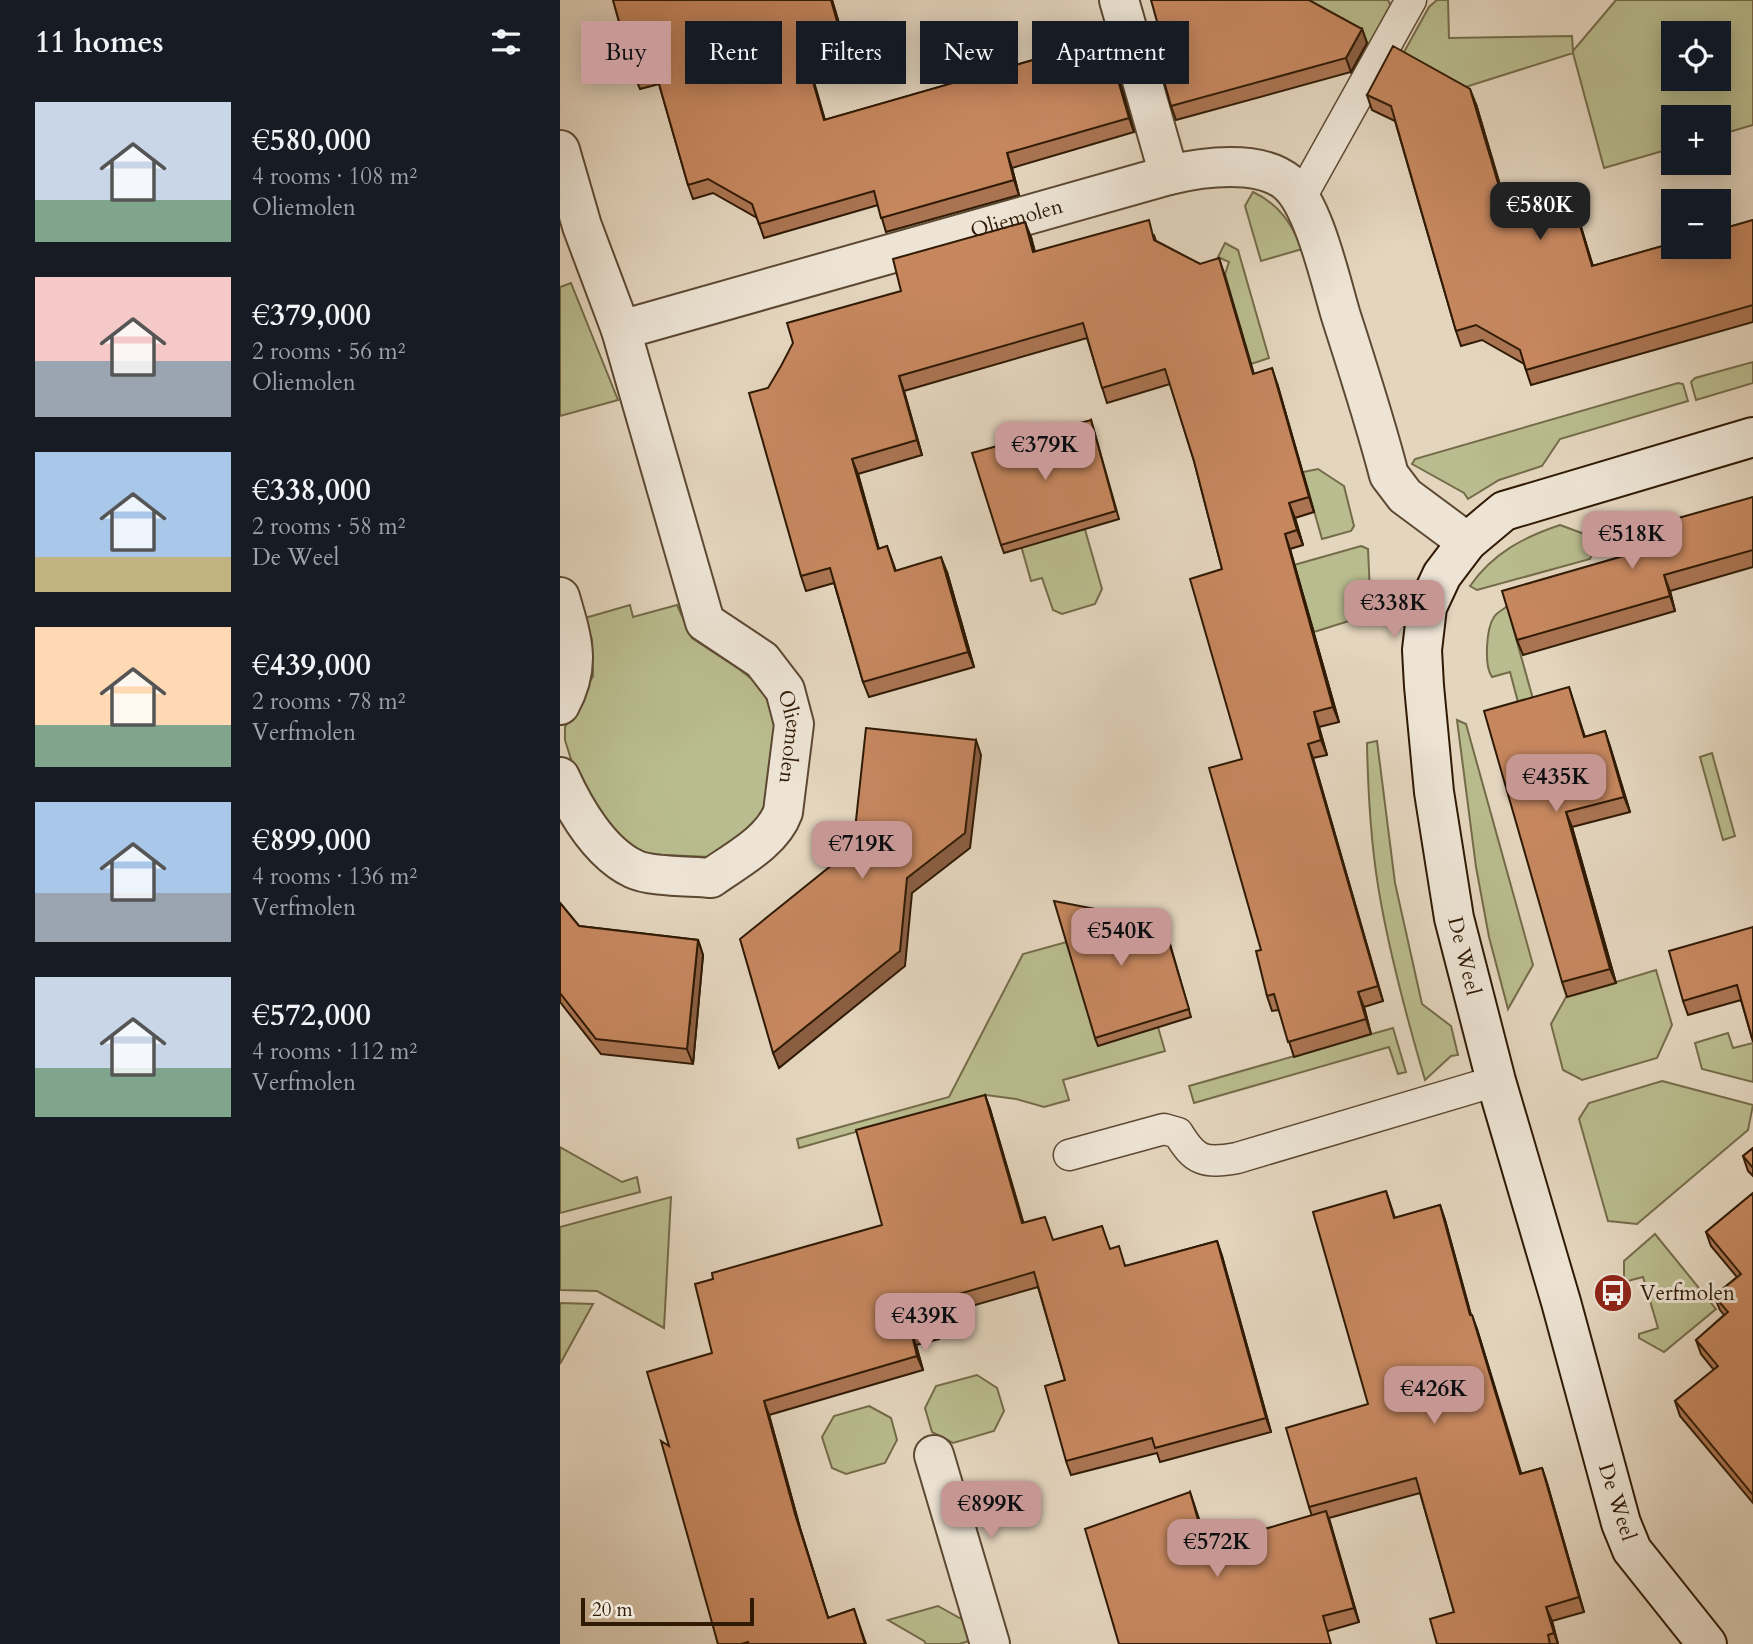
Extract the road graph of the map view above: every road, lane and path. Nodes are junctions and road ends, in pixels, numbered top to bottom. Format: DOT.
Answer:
graph roads {
  1 [pos="1119,0"];
  2 [pos="1412,0"];
  3 [pos="560,150"];
  4 [pos="1169,175"];
  5 [pos="1300,199"];
  6 [pos="621,330"];
  7 [pos="1753,438"];
  8 [pos="1468,542"];
  9 [pos="560,597"];
  10 [pos="560,705"];
  11 [pos="560,777"];
  12 [pos="1496,1081"];
  13 [pos="1069,1156"];
  14 [pos="934,1455"];
  15 [pos="990,1644"];
  16 [pos="1707,1644"];
  1 -- 4 [label="street"];
  2 -- 5 [label="lane"];
  3 -- 6 [label="street, Oliemolen"];
  4 -- 5 [label="street, Oliemolen"];
  4 -- 6 [label="street, Oliemolen"];
  5 -- 8 [label="street, Oliemolen"];
  6 -- 11 [label="street, Oliemolen"];
  7 -- 8 [label="street, De Weel"];
  8 -- 12 [label="street, De Weel"];
  9 -- 10 [label="street"];
  12 -- 13 [label="lane"];
  12 -- 16 [label="street, De Weel"];
  14 -- 15 [label="street"];
}
